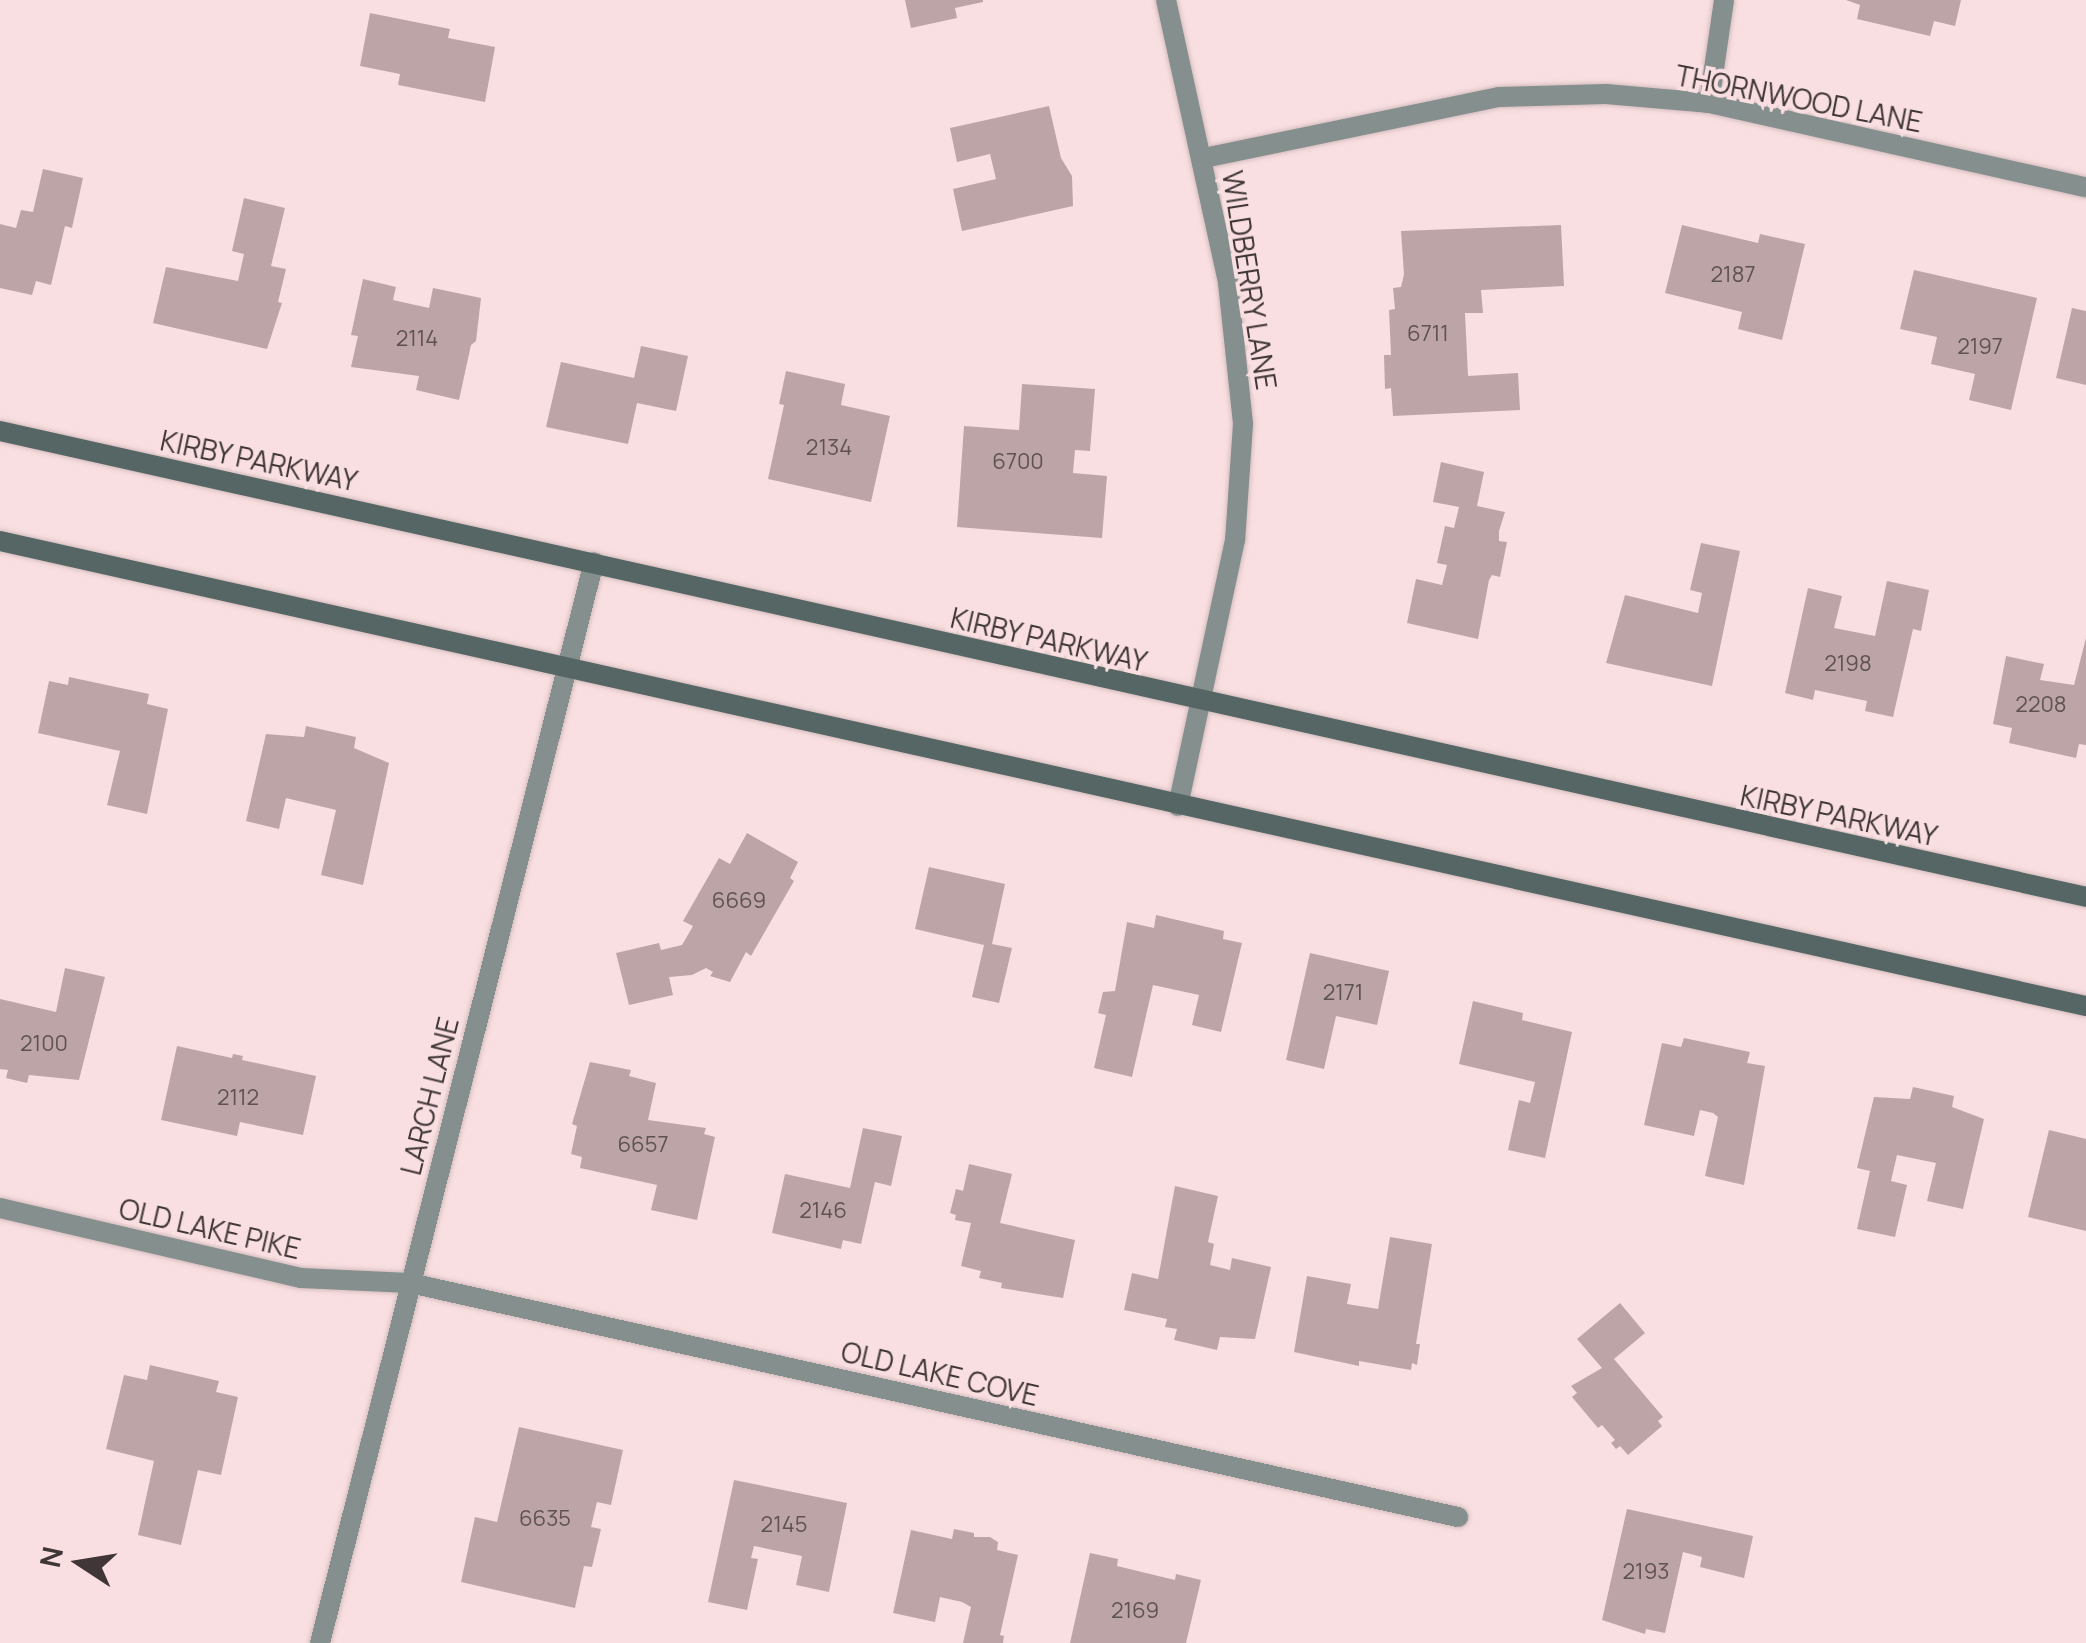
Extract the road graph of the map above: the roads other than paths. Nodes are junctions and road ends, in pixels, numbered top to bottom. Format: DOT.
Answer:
graph roads {
  1 [pos="1166,0"];
  2 [pos="1724,0"];
  3 [pos="1709,102"];
  4 [pos="1204,158"];
  5 [pos="2086,187"];
  6 [pos="0,431"];
  7 [pos="0,541"];
  8 [pos="594,562"];
  9 [pos="568,670"];
  10 [pos="1202,702"];
  11 [pos="1178,806"];
  12 [pos="2086,897"];
  13 [pos="2086,1006"];
  14 [pos="0,1208"];
  15 [pos="410,1282"];
  16 [pos="1458,1516"];
  17 [pos="320,1643"];
  1 -- 4 [label="street, WILDBERRY LANE"];
  2 -- 3 [label="street"];
  3 -- 4 [label="street, THORNWOOD LANE"];
  3 -- 5 [label="street, THORNWOOD LANE"];
  4 -- 10 [label="street, WILDBERRY LANE"];
  6 -- 8 [label="main road, KIRBY PARKWAY"];
  7 -- 9 [label="main road"];
  8 -- 9 [label="street, LARCH LANE"];
  8 -- 10 [label="main road, KIRBY PARKWAY"];
  9 -- 11 [label="main road"];
  9 -- 15 [label="street, LARCH LANE"];
  10 -- 11 [label="street, WILDBERRY LANE"];
  10 -- 12 [label="main road, KIRBY PARKWAY"];
  11 -- 13 [label="main road"];
  14 -- 15 [label="street, OLD LAKE PIKE"];
  15 -- 16 [label="street, OLD LAKE COVE"];
  15 -- 17 [label="street, LARCH LANE"];
}
